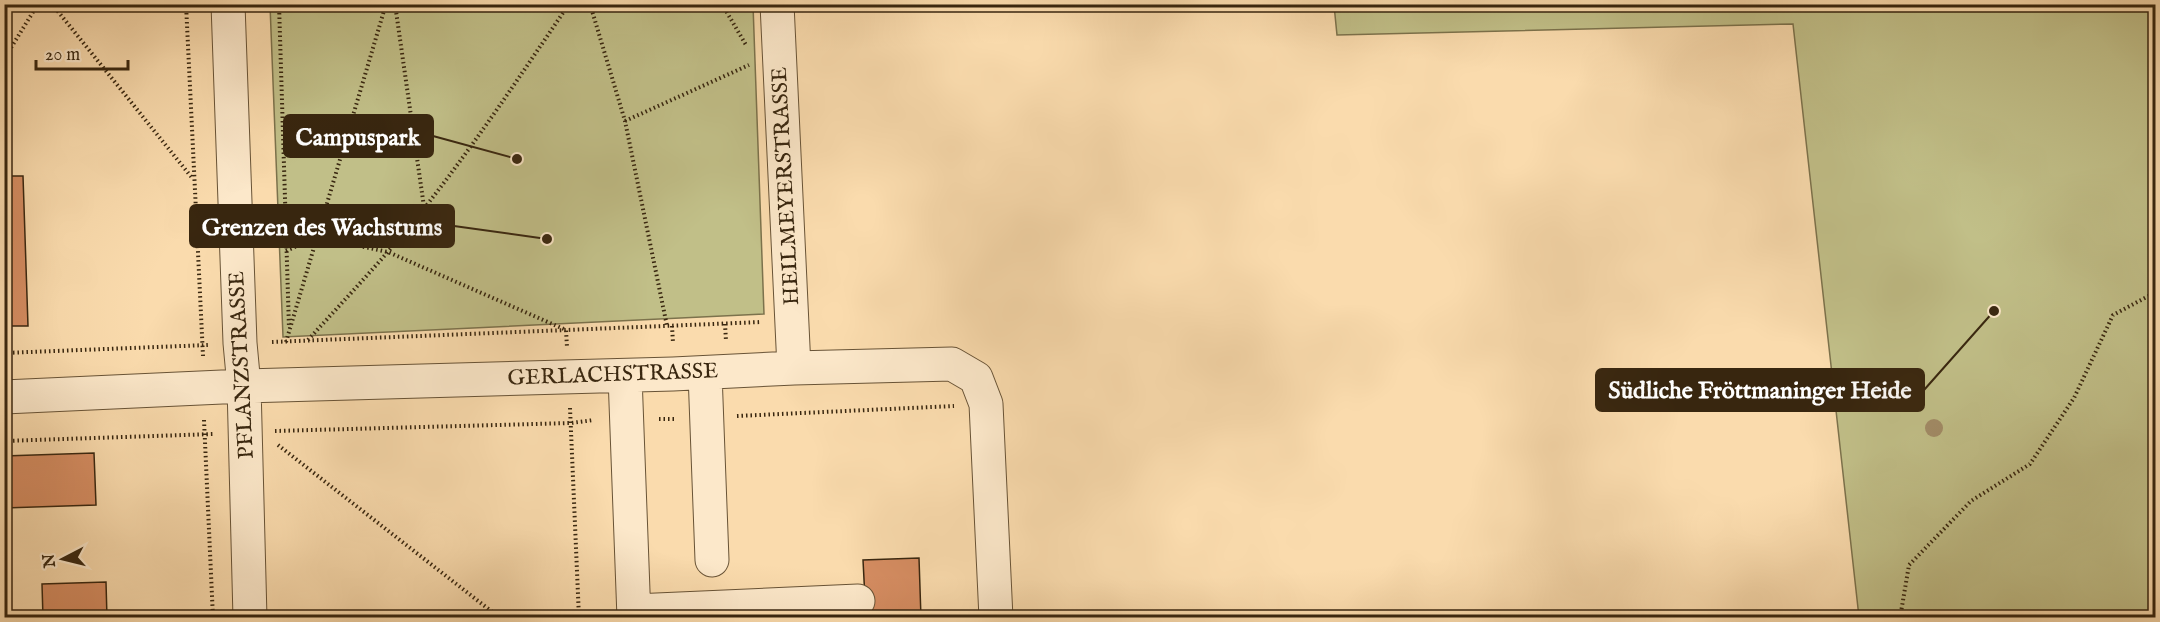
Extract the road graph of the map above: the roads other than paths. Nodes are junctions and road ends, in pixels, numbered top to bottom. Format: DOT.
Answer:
graph roads {
  1 [pos="228,4"];
  2 [pos="777,4"];
  3 [pos="794,368"];
  4 [pos="705,373"];
  5 [pos="626,376"];
  6 [pos="244,386"];
  7 [pos="4,397"];
  8 [pos="712,560"];
  9 [pos="858,601"];
  10 [pos="634,614"];
  11 [pos="250,618"];
  12 [pos="996,618"];
  1 -- 6 [label="street, PFLANZSTRASSE"];
  2 -- 3 [label="street, HEILMEYERSTRASSE"];
  3 -- 4 [label="street, GERLACHSTRASSE"];
  3 -- 12 [label="street, GERLACHSTRASSE"];
  4 -- 5 [label="street, GERLACHSTRASSE"];
  4 -- 8 [label="street"];
  5 -- 6 [label="street, GERLACHSTRASSE"];
  5 -- 10 [label="street"];
  6 -- 7 [label="street, GERLACHSTRASSE"];
  6 -- 11 [label="street, PFLANZSTRASSE"];
  9 -- 10 [label="street"];
}
